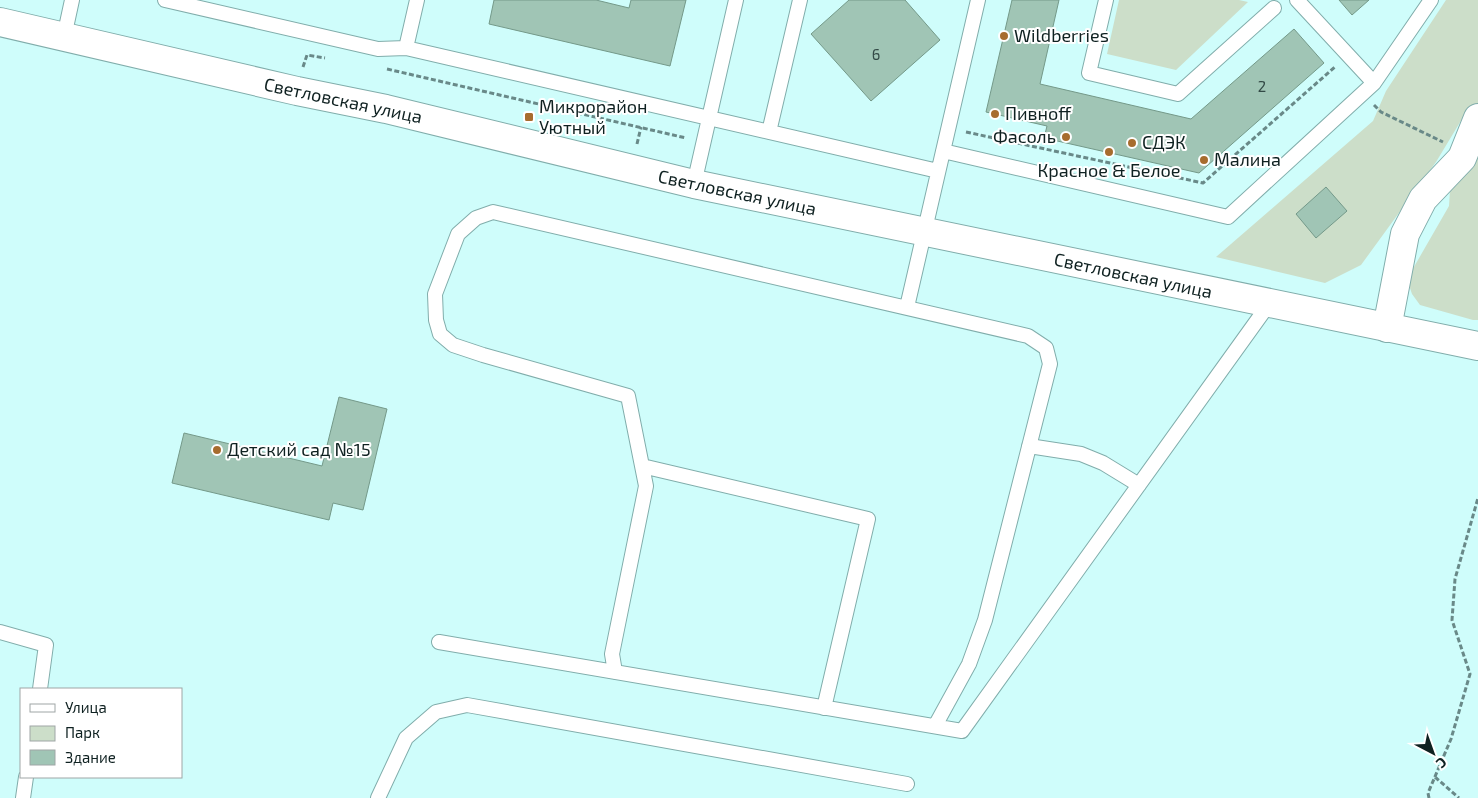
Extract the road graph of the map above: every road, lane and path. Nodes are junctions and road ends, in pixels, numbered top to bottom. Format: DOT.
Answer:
graph roads {
  1 [pos="72,0"];
  2 [pos="165,0"];
  3 [pos="417,0"];
  4 [pos="736,0"];
  5 [pos="800,0"];
  6 [pos="978,0"];
  7 [pos="1106,0"];
  8 [pos="1297,0"];
  9 [pos="1431,0"];
  10 [pos="1274,8"];
  11 [pos="0,22"];
  12 [pos="64,37"];
  13 [pos="406,48"];
  14 [pos="334,59"];
  15 [pos="1336,66"];
  16 [pos="380,67"];
  17 [pos="1374,83"];
  18 [pos="297,91"];
  19 [pos="709,118"];
  20 [pos="1478,118"];
  21 [pos="769,132"];
  22 [pos="965,132"];
  23 [pos="703,142"];
  24 [pos="942,151"];
  25 [pos="938,171"];
  26 [pos="694,184"];
  27 [pos="924,232"];
  28 [pos="1269,304"];
  29 [pos="907,308"];
  30 [pos="1387,328"];
  31 [pos="1478,346"];
  32 [pos="1029,446"];
  33 [pos="642,466"];
  34 [pos="1139,485"];
  35 [pos="1478,498"];
  36 [pos="0,632"];
  37 [pos="439,642"];
  38 [pos="615,672"];
  39 [pos="40,688"];
  40 [pos="824,708"];
  41 [pos="935,726"];
  42 [pos="1435,776"];
  43 [pos="26,778"];
  44 [pos="907,784"];
  45 [pos="23,798"];
  46 [pos="378,798"];
  47 [pos="1429,798"];
  48 [pos="1459,798"];
  1 -- 12 [label="lane"];
  2 -- 13 [label="lane"];
  3 -- 13 [label="lane"];
  4 -- 19 [label="lane"];
  5 -- 21 [label="lane"];
  6 -- 24 [label="lane"];
  7 -- 10 [label="lane"];
  8 -- 17 [label="lane"];
  9 -- 17 [label="lane"];
  11 -- 12 [label="street, Светловская улица"];
  12 -- 18 [label="street, Светловская улица"];
  13 -- 19 [label="lane"];
  14 -- 18 [label="path"];
  15 -- 22 [label="path"];
  16 -- 23 [label="path"];
  17 -- 24 [label="lane"];
  18 -- 26 [label="street, Светловская улица"];
  19 -- 21 [label="lane"];
  19 -- 23 [label="lane"];
  20 -- 30 [label="street"];
  21 -- 25 [label="lane"];
  23 -- 26 [label="lane"];
  24 -- 25 [label="lane"];
  25 -- 27 [label="lane"];
  26 -- 27 [label="street, Светловская улица"];
  27 -- 28 [label="street, Светловская улица"];
  27 -- 29 [label="lane"];
  28 -- 30 [label="street, Светловская улица"];
  28 -- 34 [label="lane"];
  29 -- 32 [label="lane"];
  29 -- 33 [label="lane"];
  30 -- 31 [label="street, Светловская улица"];
  32 -- 34 [label="lane"];
  32 -- 41 [label="lane"];
  33 -- 38 [label="lane"];
  33 -- 40 [label="lane"];
  34 -- 41 [label="lane"];
  35 -- 42 [label="path"];
  36 -- 39 [label="lane"];
  37 -- 38 [label="lane"];
  38 -- 40 [label="lane"];
  40 -- 41 [label="lane"];
  42 -- 47 [label="path"];
  42 -- 48 [label="path"];
  43 -- 45 [label="lane"];
  44 -- 46 [label="lane"];
}
